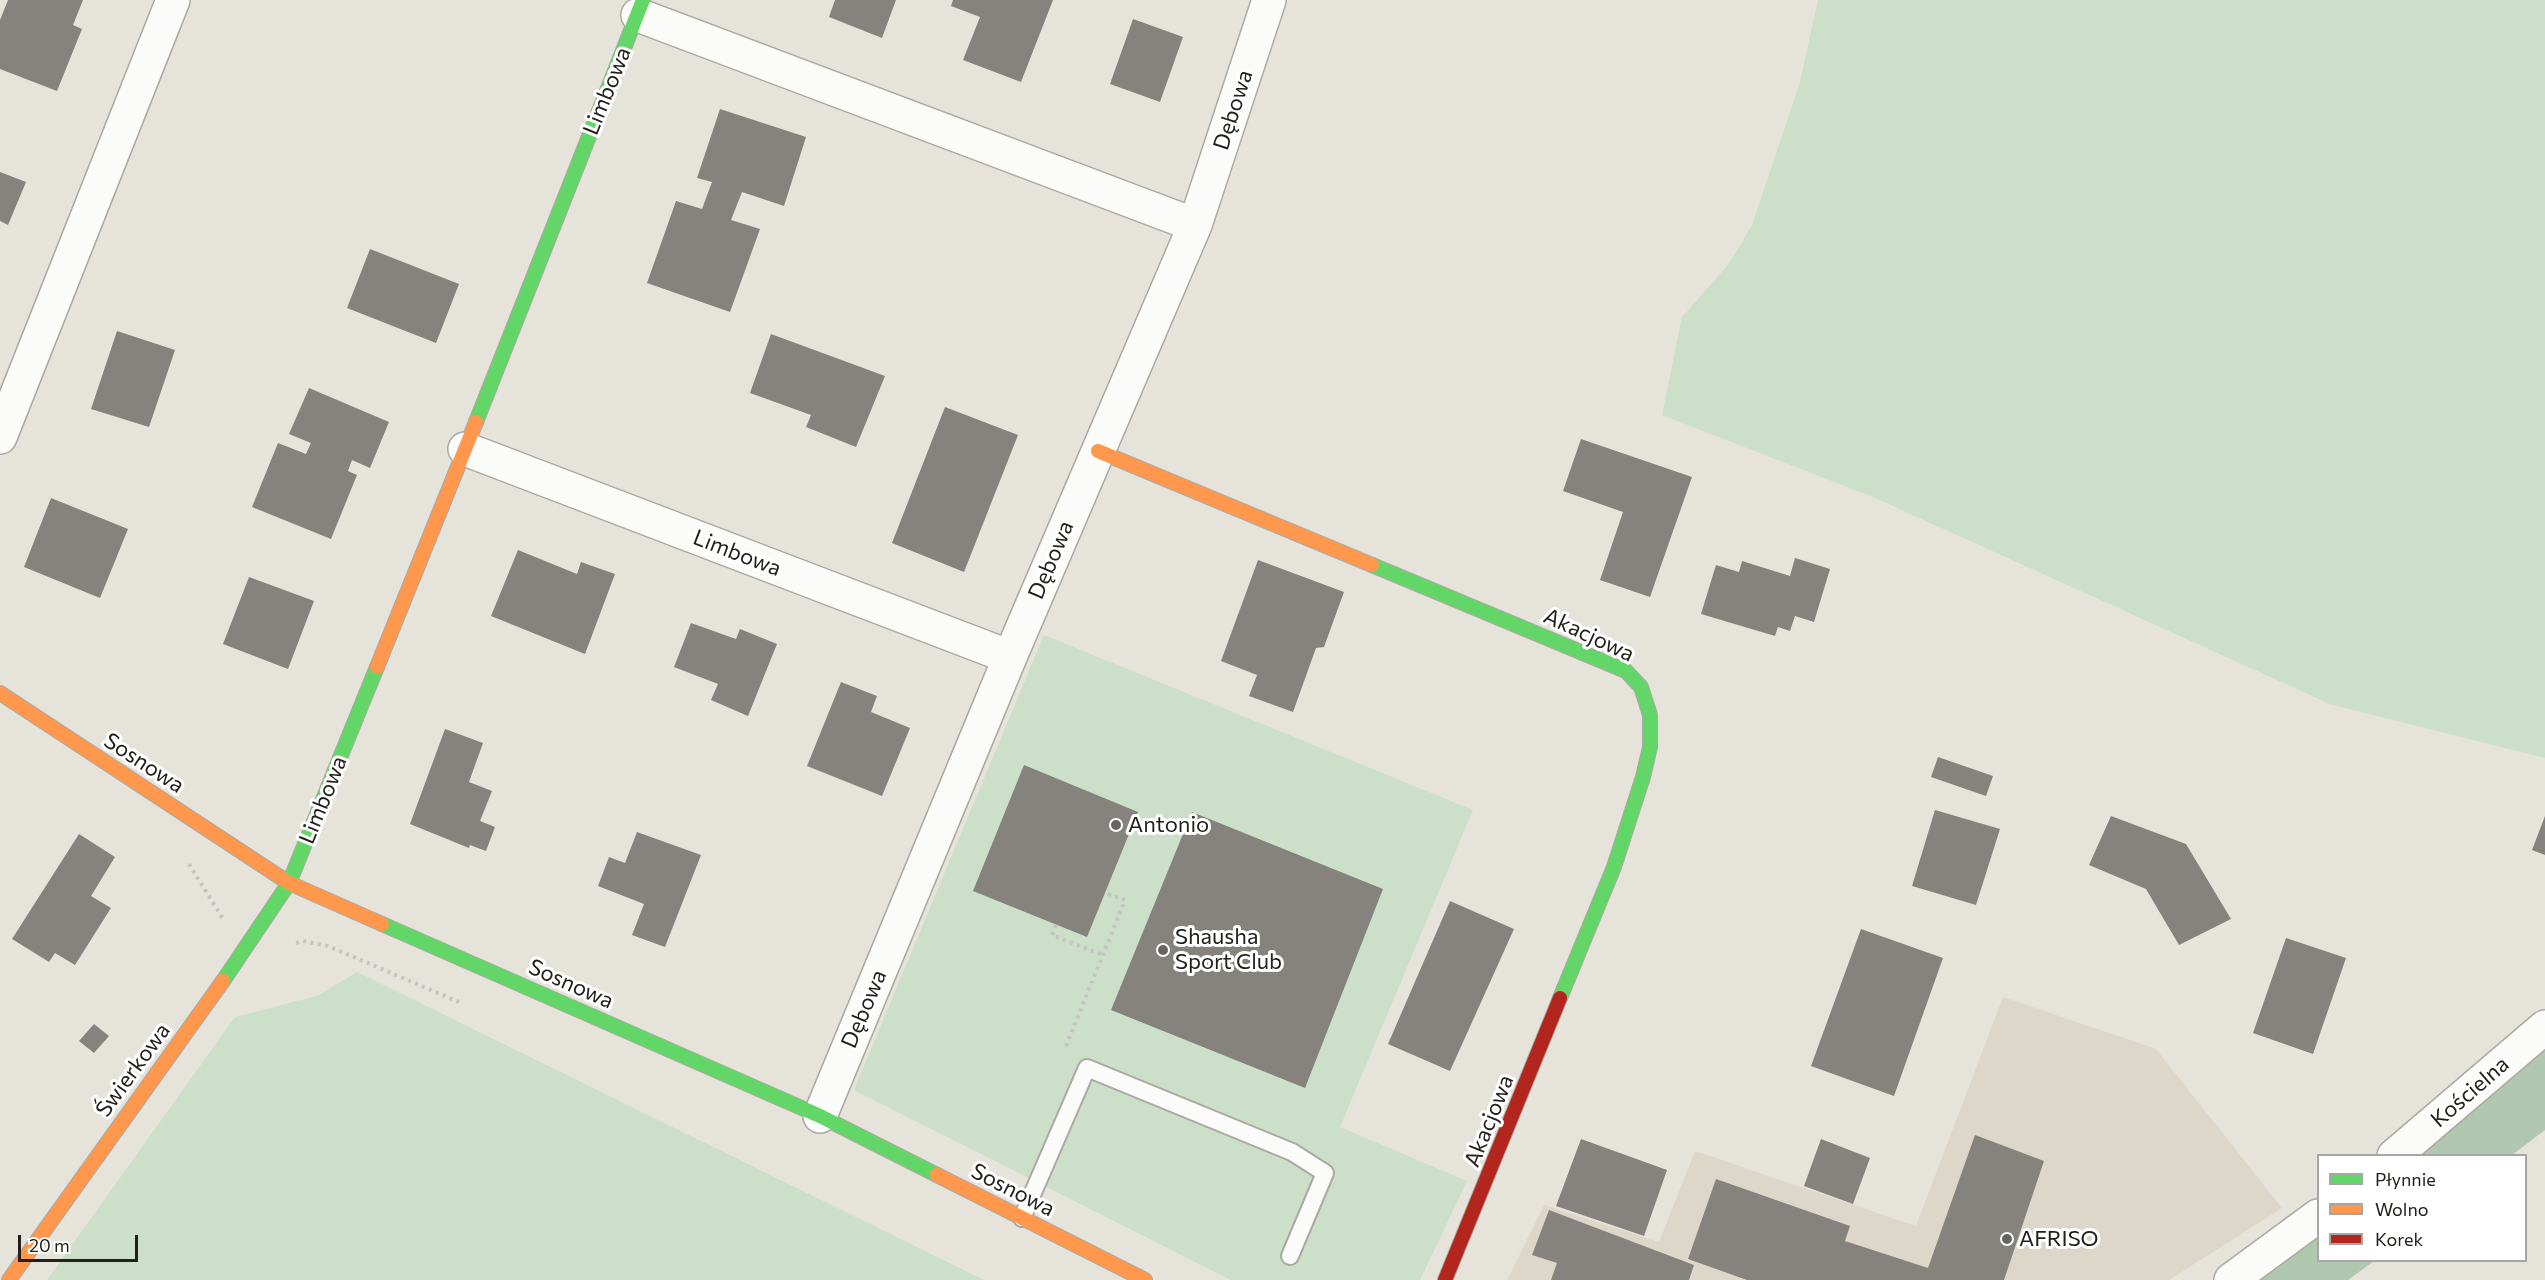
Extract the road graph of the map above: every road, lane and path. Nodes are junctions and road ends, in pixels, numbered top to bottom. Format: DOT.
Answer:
graph roads {
  1 [pos="173,0"];
  2 [pos="1269,0"];
  3 [pos="640,7"];
  4 [pos="1195,225"];
  5 [pos="0,437"];
  6 [pos="465,449"];
  7 [pos="1098,452"];
  8 [pos="1010,657"];
  9 [pos="0,693"];
  10 [pos="188,863"];
  11 [pos="289,883"];
  12 [pos="1105,893"];
  13 [pos="1056,924"];
  14 [pos="249,945"];
  15 [pos="1103,955"];
  16 [pos="459,1002"];
  17 [pos="2545,1027"];
  18 [pos="1087,1068"];
  19 [pos="820,1116"];
  20 [pos="2395,1154"];
  21 [pos="2317,1217"];
  22 [pos="1022,1218"];
  23 [pos="1290,1256"];
  24 [pos="9,1280"];
  25 [pos="1146,1280"];
  26 [pos="1445,1280"];
  27 [pos="2231,1280"];
  1 -- 5 [label="street"];
  2 -- 4 [label="street, Dębowa"];
  3 -- 4 [label="street"];
  3 -- 6 [label="street, Limbowa"];
  4 -- 7 [label="street, Dębowa"];
  6 -- 8 [label="street, Limbowa"];
  6 -- 11 [label="street, Limbowa"];
  7 -- 8 [label="street, Dębowa"];
  7 -- 26 [label="street, Akacjowa"];
  8 -- 19 [label="street, Dębowa"];
  9 -- 11 [label="street, Sosnowa"];
  10 -- 14 [label="path"];
  11 -- 14 [label="street, Świerkowa"];
  11 -- 19 [label="street, Sosnowa"];
  12 -- 15 [label="path"];
  13 -- 15 [label="path"];
  14 -- 16 [label="path"];
  14 -- 24 [label="street, Świerkowa"];
  15 -- 18 [label="path"];
  17 -- 20 [label="street, Kościelna"];
  18 -- 22 [label="lane"];
  18 -- 23 [label="lane"];
  19 -- 22 [label="street, Sosnowa"];
  21 -- 27 [label="street"];
  22 -- 25 [label="street, Sosnowa"];
}
